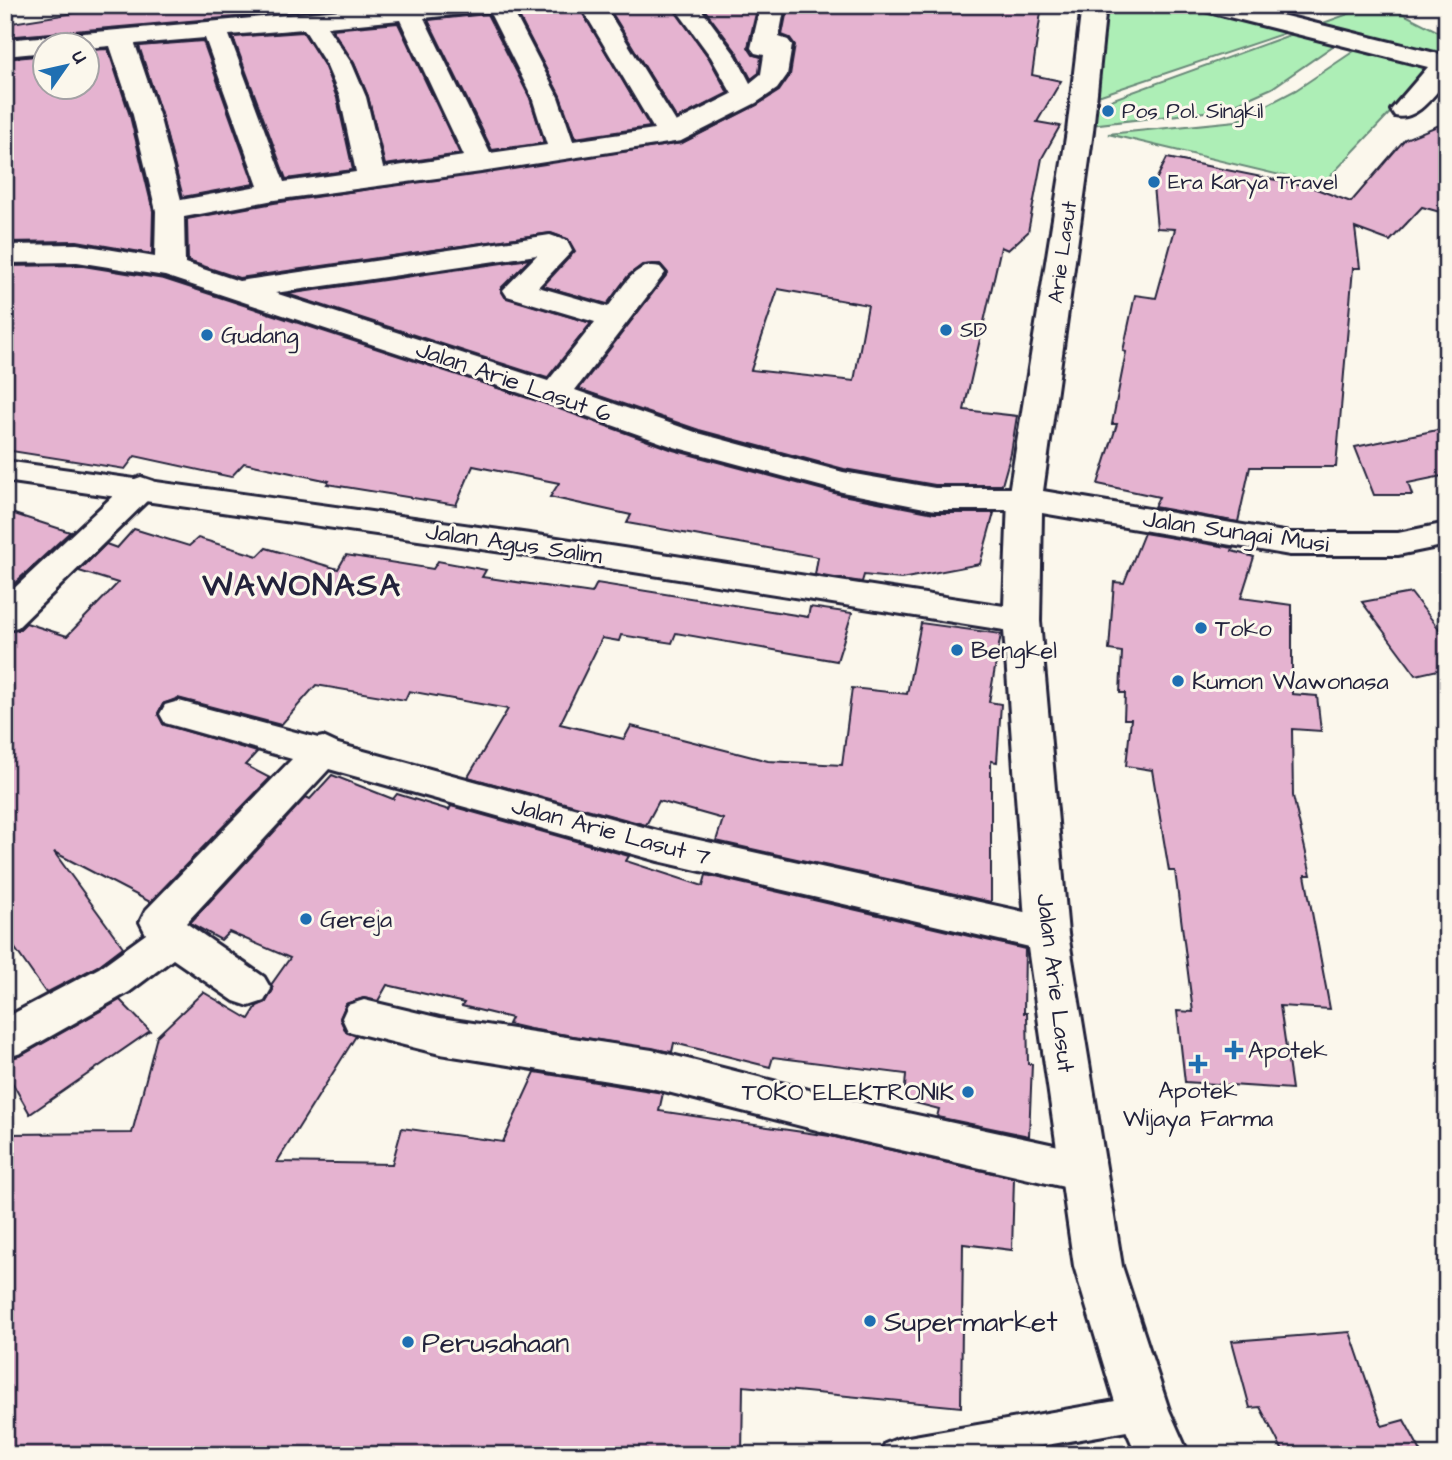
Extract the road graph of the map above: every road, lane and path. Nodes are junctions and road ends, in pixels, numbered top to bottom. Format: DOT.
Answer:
graph roads {
  1 [pos="484,5"];
  2 [pos="498,5"];
  3 [pos="592,5"];
  4 [pos="685,5"];
  5 [pos="773,5"];
  6 [pos="1094,5"];
  7 [pos="1210,5"];
  8 [pos="409,13"];
  9 [pos="312,22"];
  10 [pos="215,31"];
  11 [pos="121,40"];
  12 [pos="5,48"];
  13 [pos="1445,63"];
  14 [pos="747,97"];
  15 [pos="1404,110"];
  16 [pos="671,135"];
  17 [pos="562,152"];
  18 [pos="481,164"];
  19 [pos="372,179"];
  20 [pos="274,192"];
  21 [pos="170,211"];
  22 [pos="5,254"];
  23 [pos="170,268"];
  24 [pos="650,273"];
  25 [pos="232,290"];
  26 [pos="616,319"];
  27 [pos="555,394"];
  28 [pos="5,471"];
  29 [pos="141,488"];
  30 [pos="1025,499"];
  31 [pos="1447,534"];
  32 [pos="5,618"];
  33 [pos="1022,621"];
  34 [pos="178,713"];
  35 [pos="323,751"];
  36 [pos="1047,934"];
  37 [pos="173,937"];
  38 [pos="249,989"];
  39 [pos="364,1018"];
  40 [pos="5,1040"];
  41 [pos="1082,1171"];
  42 [pos="1143,1412"];
  43 [pos="897,1455"];
  44 [pos="1163,1455"];
  1 -- 8 [label="street"];
  2 -- 17 [label="street"];
  3 -- 16 [label="street"];
  4 -- 14 [label="street"];
  5 -- 14 [label="street"];
  6 -- 30 [label="street, Arie Lasut"];
  7 -- 13 [label="street"];
  8 -- 9 [label="street"];
  8 -- 18 [label="street"];
  9 -- 10 [label="street"];
  9 -- 19 [label="street"];
  10 -- 11 [label="street"];
  10 -- 20 [label="street"];
  11 -- 12 [label="street"];
  11 -- 21 [label="street"];
  13 -- 15 [label="street"];
  14 -- 16 [label="street"];
  16 -- 17 [label="street"];
  17 -- 18 [label="street"];
  18 -- 19 [label="street"];
  19 -- 20 [label="street"];
  20 -- 21 [label="street"];
  21 -- 23 [label="street"];
  22 -- 23 [label="street, Jalan Arie Lasut 6"];
  23 -- 25 [label="street, Jalan Arie Lasut 6"];
  24 -- 26 [label="street"];
  25 -- 26 [label="street"];
  25 -- 27 [label="street, Jalan Arie Lasut 6"];
  26 -- 27 [label="street"];
  27 -- 30 [label="street, Jalan Arie Lasut 6"];
  28 -- 29 [label="street, Jalan Agus Salim"];
  29 -- 32 [label="street"];
  29 -- 33 [label="street, Jalan Agus Salim"];
  30 -- 31 [label="street, Jalan Sungai Musi"];
  30 -- 33 [label="street, Jalan Arie Lasut"];
  33 -- 36 [label="street, Jalan Arie Lasut"];
  34 -- 35 [label="street, Jalan Arie Lasut 7"];
  35 -- 36 [label="street, Jalan Arie Lasut 7"];
  35 -- 37 [label="street"];
  36 -- 41 [label="street, Jalan Arie Lasut"];
  37 -- 38 [label="street"];
  37 -- 40 [label="street"];
  39 -- 41 [label="street"];
  41 -- 42 [label="street, Jalan Arie Lasut"];
  42 -- 43 [label="lane"];
  42 -- 44 [label="street, Jalan Arie Lasut"];
}
